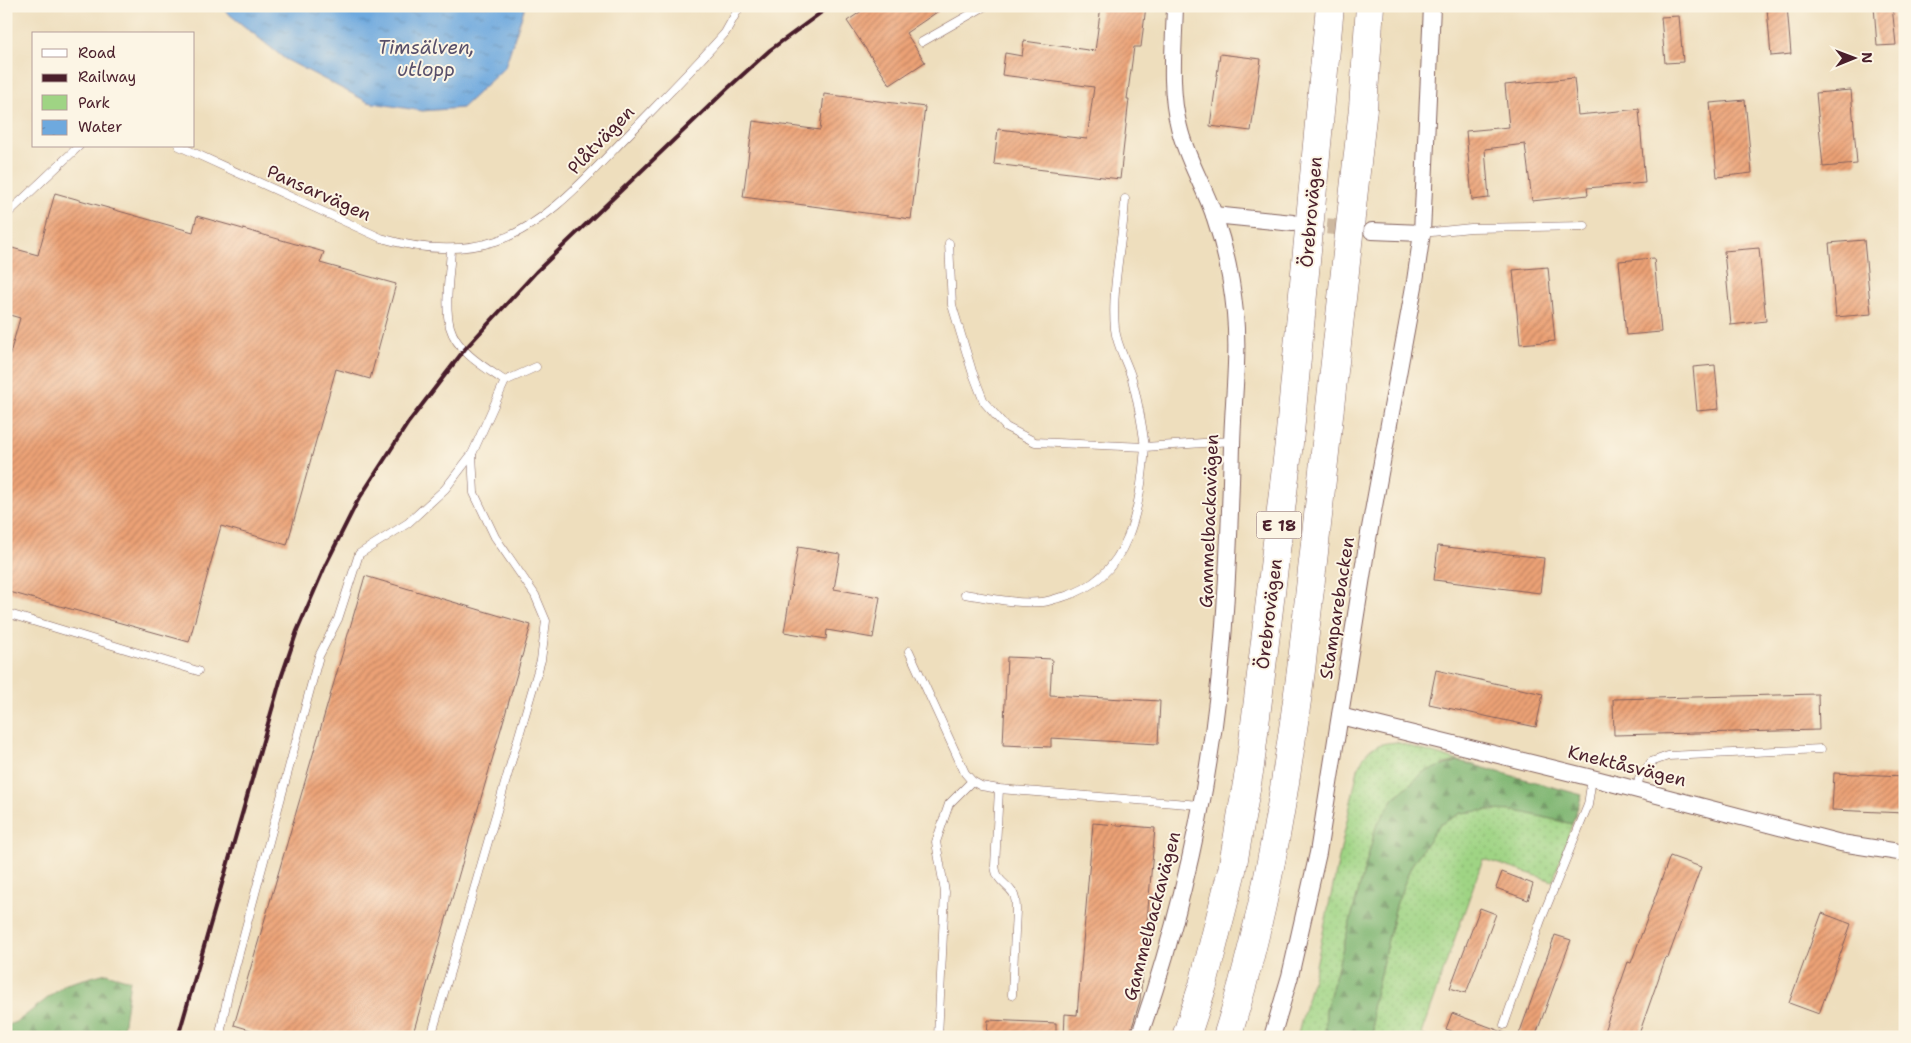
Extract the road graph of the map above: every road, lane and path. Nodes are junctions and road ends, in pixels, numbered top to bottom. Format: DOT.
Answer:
graph roads {
  1 [pos="740,6"];
  2 [pos="985,6"];
  3 [pos="1175,6"];
  4 [pos="1330,6"];
  5 [pos="1370,6"];
  6 [pos="1432,6"];
  7 [pos="922,42"];
  8 [pos="77,148"];
  9 [pos="183,148"];
  10 [pos="1125,199"];
  11 [pos="6,215"];
  12 [pos="1214,215"];
  13 [pos="1293,223"];
  14 [pos="1584,226"];
  15 [pos="1372,231"];
  16 [pos="1422,232"];
  17 [pos="949,243"];
  18 [pos="451,249"];
  19 [pos="536,366"];
  20 [pos="506,381"];
  21 [pos="1232,441"];
  22 [pos="1145,447"];
  23 [pos="472,454"];
  24 [pos="964,594"];
  25 [pos="6,613"];
  26 [pos="910,651"];
  27 [pos="198,670"];
  28 [pos="1340,716"];
  29 [pos="1821,749"];
  30 [pos="1592,778"];
  31 [pos="972,781"];
  32 [pos="999,789"];
  33 [pos="1637,789"];
  34 [pos="1200,805"];
  35 [pos="1905,852"];
  36 [pos="1012,994"];
  37 [pos="1504,1025"];
  38 [pos="222,1037"];
  39 [pos="431,1037"];
  40 [pos="938,1037"];
  41 [pos="1139,1037"];
  42 [pos="1186,1037"];
  43 [pos="1227,1037"];
  44 [pos="1272,1037"];
  1 -- 18 [label="lane, Plåtvägen"];
  2 -- 7 [label="lane"];
  3 -- 12 [label="street, Gammelbackavägen"];
  4 -- 42 [label="highway, Örebrovägen / E 18"];
  5 -- 43 [label="highway, E 18"];
  6 -- 16 [label="street, Stamparebacken"];
  8 -- 11 [label="lane"];
  9 -- 18 [label="lane, Pansarvägen"];
  10 -- 22 [label="lane"];
  12 -- 13 [label="street"];
  12 -- 21 [label="street, Gammelbackavägen"];
  14 -- 16 [label="lane"];
  15 -- 16 [label="street"];
  16 -- 28 [label="street, Stamparebacken"];
  17 -- 22 [label="lane"];
  18 -- 20 [label="lane"];
  19 -- 20 [label="lane"];
  20 -- 23 [label="lane"];
  21 -- 22 [label="lane"];
  21 -- 34 [label="street, Gammelbackavägen"];
  22 -- 24 [label="lane"];
  23 -- 38 [label="lane"];
  23 -- 39 [label="lane"];
  25 -- 27 [label="lane"];
  26 -- 31 [label="lane"];
  28 -- 30 [label="street, Knektåsvägen"];
  28 -- 44 [label="street, Stamparebacken"];
  29 -- 33 [label="lane"];
  30 -- 33 [label="street, Knektåsvägen"];
  30 -- 37 [label="lane"];
  31 -- 32 [label="lane"];
  31 -- 40 [label="lane"];
  32 -- 34 [label="lane"];
  32 -- 36 [label="lane"];
  33 -- 35 [label="street, Knektåsvägen"];
  34 -- 41 [label="street, Gammelbackavägen"];
}
